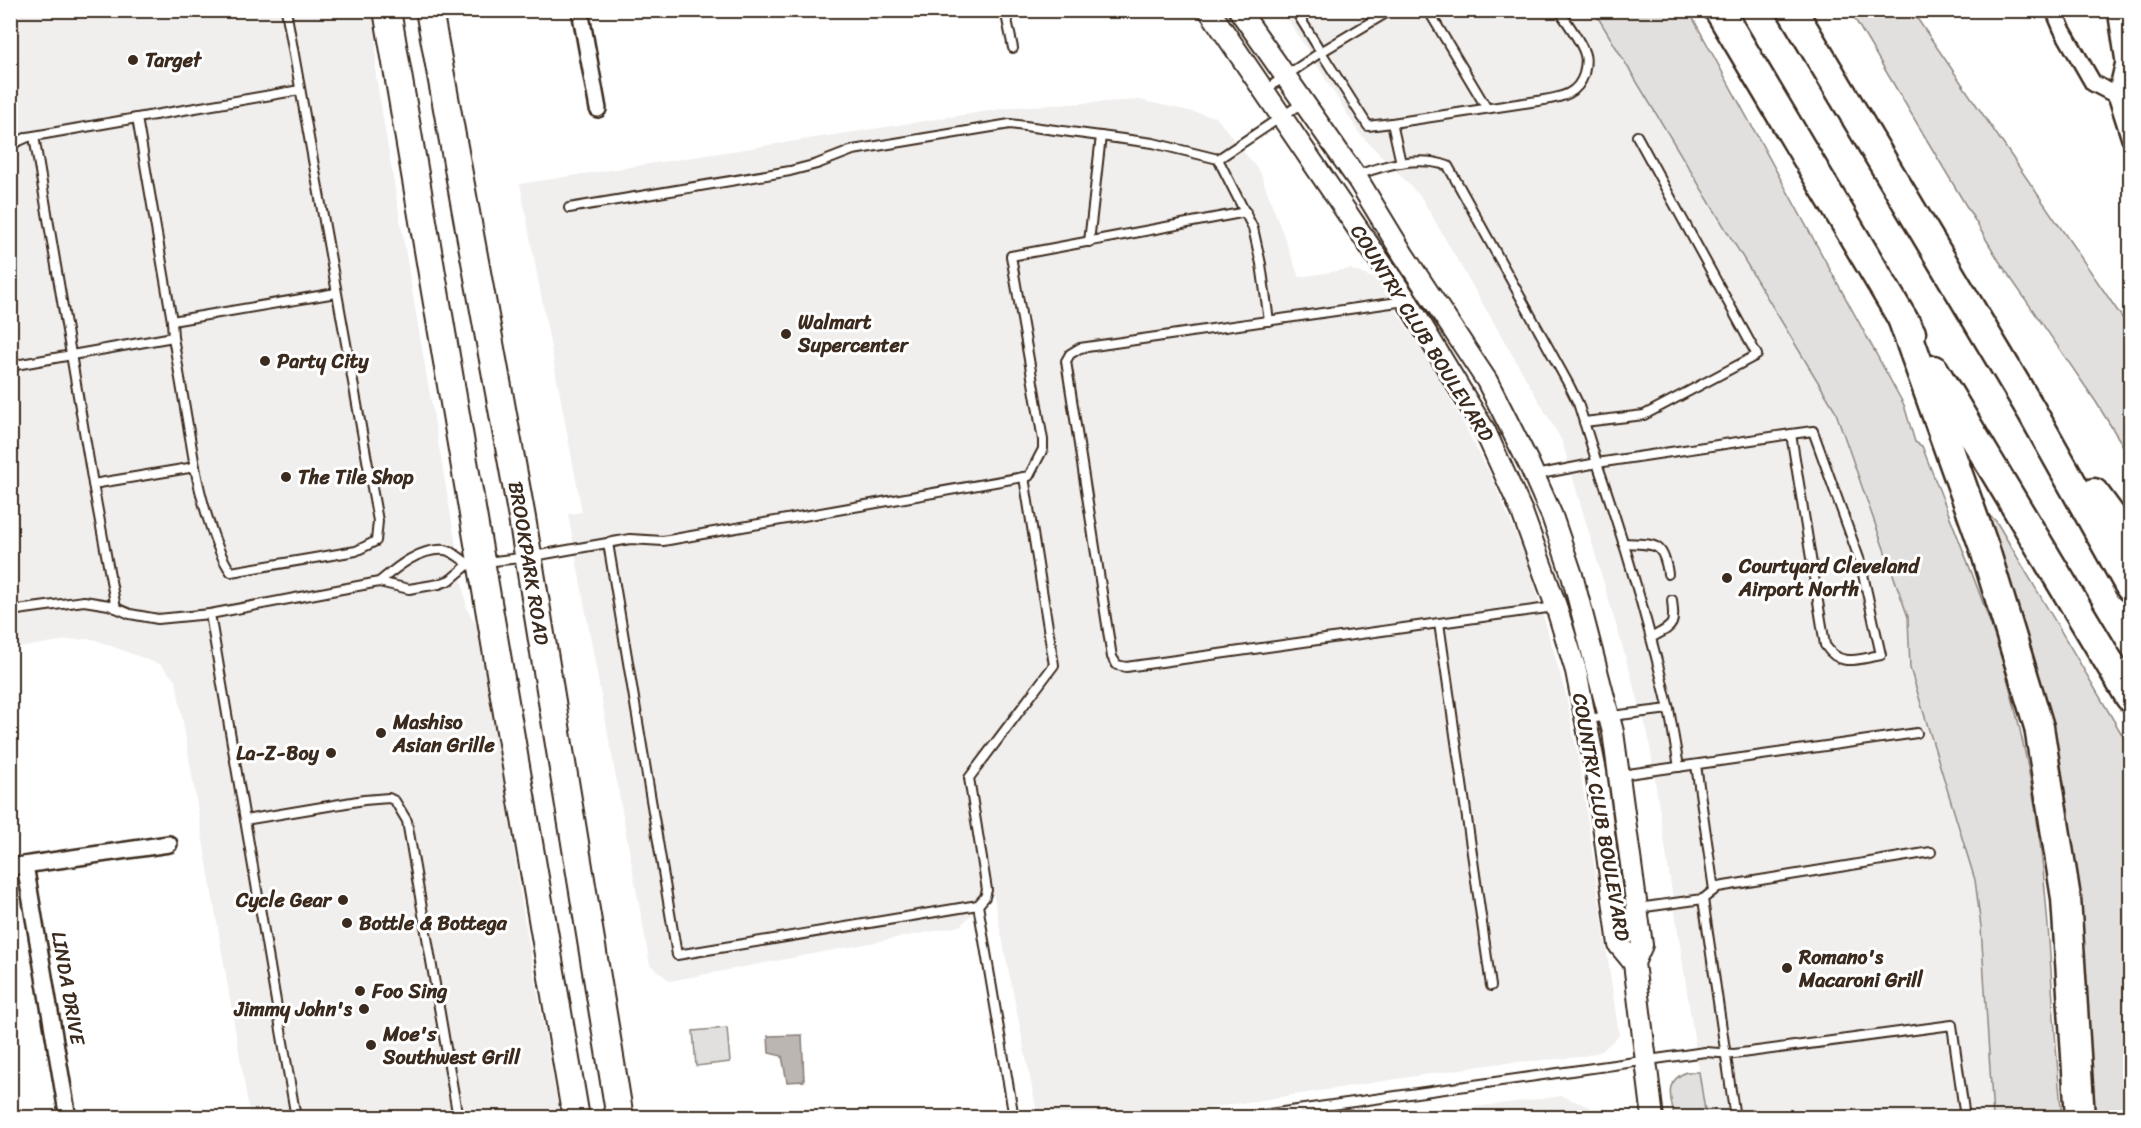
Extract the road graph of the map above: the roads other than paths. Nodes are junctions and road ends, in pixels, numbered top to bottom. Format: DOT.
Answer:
graph roads {
  1 [pos="286,10"];
  2 [pos="387,10"];
  3 [pos="429,10"];
  4 [pos="580,10"];
  5 [pos="1005,10"];
  6 [pos="1209,10"];
  7 [pos="1239,10"];
  8 [pos="1295,10"];
  9 [pos="1391,10"];
  10 [pos="1428,10"];
  11 [pos="1559,10"];
  12 [pos="1719,10"];
  13 [pos="1792,10"];
  14 [pos="2054,10"];
  15 [pos="2116,10"];
  16 [pos="1012,48"];
  17 [pos="1321,52"];
  18 [pos="1285,76"];
  19 [pos="300,90"];
  20 [pos="1264,90"];
  21 [pos="2116,95"];
  22 [pos="1303,102"];
  23 [pos="1486,107"];
  24 [pos="598,109"];
  25 [pos="1282,117"];
  26 [pos="137,118"];
  27 [pos="1392,123"];
  28 [pos="34,136"];
  29 [pos="1101,136"];
  30 [pos="1637,136"];
  31 [pos="2130,139"];
  32 [pos="10,146"];
  33 [pos="1218,159"];
  34 [pos="1401,163"];
  35 [pos="1354,176"];
  36 [pos="569,208"];
  37 [pos="1246,212"];
  38 [pos="1089,242"];
  39 [pos="336,293"];
  40 [pos="1407,301"];
  41 [pos="1902,318"];
  42 [pos="172,321"];
  43 [pos="1269,321"];
  44 [pos="173,337"];
  45 [pos="72,355"];
  46 [pos="10,366"];
  47 [pos="2031,410"];
  48 [pos="1584,422"];
  49 [pos="1791,434"];
  50 [pos="1597,463"];
  51 [pos="195,467"];
  52 [pos="1534,475"];
  53 [pos="1024,477"];
  54 [pos="93,484"];
  55 [pos="2130,542"];
  56 [pos="608,543"];
  57 [pos="1623,543"];
  58 [pos="528,557"];
  59 [pos="476,563"];
  60 [pos="1668,574"];
  61 [pos="379,582"];
  62 [pos="2130,587"];
  63 [pos="1672,600"];
  64 [pos="1556,606"];
  65 [pos="116,608"];
  66 [pos="10,611"];
  67 [pos="210,614"];
  68 [pos="1439,622"];
  69 [pos="1651,638"];
  70 [pos="2130,697"];
  71 [pos="1669,708"];
  72 [pos="1609,716"];
  73 [pos="1586,720"];
  74 [pos="1917,733"];
  75 [pos="1696,765"];
  76 [pos="1679,767"];
  77 [pos="1619,776"];
  78 [pos="244,820"];
  79 [pos="169,844"];
  80 [pos="1931,852"];
  81 [pos="18,866"];
  82 [pos="1714,890"];
  83 [pos="1703,899"];
  84 [pos="978,905"];
  85 [pos="1637,908"];
  86 [pos="1634,963"];
  87 [pos="1491,986"];
  88 [pos="1725,1053"];
  89 [pos="1646,1061"];
  90 [pos="69,1118"];
  91 [pos="296,1118"];
  92 [pos="458,1118"];
  93 [pos="576,1118"];
  94 [pos="620,1118"];
  95 [pos="1014,1118"];
  96 [pos="1241,1118"];
  97 [pos="1653,1118"];
  98 [pos="1735,1118"];
  99 [pos="1965,1118"];
  100 [pos="2080,1118"];
  1 -- 19 [label="lane"];
  2 -- 59 [label="main road"];
  3 -- 58 [label="main road, BROOKPARK ROAD"];
  4 -- 24 [label="street"];
  5 -- 16 [label="lane"];
  6 -- 20 [label="street, COUNTRY CLUB BOULEVARD"];
  7 -- 18 [label="street, COUNTRY CLUB BOULEVARD"];
  8 -- 17 [label="lane"];
  9 -- 17 [label="lane"];
  10 -- 23 [label="lane"];
  11 -- 23 [label="lane"];
  12 -- 41 [label="highway"];
  13 -- 47 [label="highway"];
  14 -- 21 [label="street"];
  15 -- 21 [label="street"];
  17 -- 18 [label="lane"];
  17 -- 27 [label="lane"];
  18 -- 20 [label="lane"];
  18 -- 22 [label="street, COUNTRY CLUB BOULEVARD"];
  19 -- 26 [label="lane"];
  19 -- 39 [label="lane"];
  20 -- 25 [label="street, COUNTRY CLUB BOULEVARD"];
  21 -- 31 [label="street"];
  22 -- 25 [label="lane"];
  22 -- 35 [label="street, COUNTRY CLUB BOULEVARD"];
  23 -- 27 [label="lane"];
  25 -- 33 [label="lane"];
  25 -- 40 [label="street, COUNTRY CLUB BOULEVARD"];
  26 -- 28 [label="lane"];
  26 -- 42 [label="lane"];
  27 -- 34 [label="lane"];
  28 -- 32 [label="lane"];
  28 -- 45 [label="lane"];
  29 -- 33 [label="lane"];
  29 -- 36 [label="lane"];
  29 -- 38 [label="lane"];
  30 -- 48 [label="lane"];
  33 -- 37 [label="lane"];
  34 -- 35 [label="lane"];
  34 -- 48 [label="lane"];
  35 -- 52 [label="street, COUNTRY CLUB BOULEVARD"];
  37 -- 38 [label="lane"];
  37 -- 43 [label="lane"];
  38 -- 53 [label="lane"];
  39 -- 42 [label="lane"];
  39 -- 51 [label="lane"];
  40 -- 43 [label="lane"];
  40 -- 64 [label="street, COUNTRY CLUB BOULEVARD"];
  41 -- 70 [label="highway"];
  41 -- 100 [label="highway"];
  42 -- 44 [label="lane"];
  43 -- 68 [label="lane"];
  44 -- 45 [label="lane"];
  44 -- 51 [label="lane"];
  45 -- 46 [label="lane"];
  45 -- 54 [label="lane"];
  47 -- 55 [label="highway"];
  47 -- 62 [label="highway"];
  48 -- 50 [label="lane"];
  49 -- 49 [label="lane"];
  49 -- 50 [label="lane"];
  50 -- 52 [label="lane"];
  50 -- 57 [label="lane"];
  51 -- 54 [label="lane"];
  52 -- 72 [label="street, COUNTRY CLUB BOULEVARD"];
  53 -- 56 [label="lane"];
  53 -- 84 [label="lane"];
  54 -- 65 [label="lane"];
  56 -- 58 [label="lane"];
  56 -- 84 [label="lane"];
  57 -- 60 [label="lane"];
  57 -- 69 [label="lane"];
  58 -- 59 [label="lane"];
  58 -- 94 [label="main road, BROOKPARK ROAD"];
  59 -- 61 [label="lane"];
  59 -- 61 [label="lane"];
  59 -- 93 [label="main road"];
  61 -- 67 [label="lane"];
  63 -- 69 [label="lane"];
  64 -- 68 [label="lane"];
  64 -- 73 [label="street, COUNTRY CLUB BOULEVARD"];
  65 -- 66 [label="lane"];
  65 -- 67 [label="lane"];
  67 -- 78 [label="lane"];
  68 -- 87 [label="lane"];
  69 -- 71 [label="lane"];
  71 -- 72 [label="lane"];
  71 -- 76 [label="lane"];
  72 -- 73 [label="lane"];
  72 -- 77 [label="street, COUNTRY CLUB BOULEVARD"];
  73 -- 86 [label="street, COUNTRY CLUB BOULEVARD"];
  74 -- 75 [label="lane"];
  75 -- 76 [label="lane"];
  75 -- 82 [label="lane"];
  76 -- 77 [label="lane"];
  77 -- 85 [label="street, COUNTRY CLUB BOULEVARD"];
  78 -- 91 [label="lane"];
  78 -- 92 [label="lane"];
  79 -- 81 [label="street"];
  80 -- 82 [label="lane"];
  81 -- 90 [label="street, LINDA DRIVE"];
  82 -- 83 [label="lane"];
  83 -- 85 [label="lane"];
  83 -- 88 [label="lane"];
  84 -- 95 [label="lane"];
  85 -- 86 [label="street, COUNTRY CLUB BOULEVARD"];
  86 -- 89 [label="street, COUNTRY CLUB BOULEVARD"];
  88 -- 89 [label="lane"];
  88 -- 98 [label="lane"];
  88 -- 99 [label="lane"];
  89 -- 96 [label="lane"];
  89 -- 97 [label="street, COUNTRY CLUB BOULEVARD"];
}
